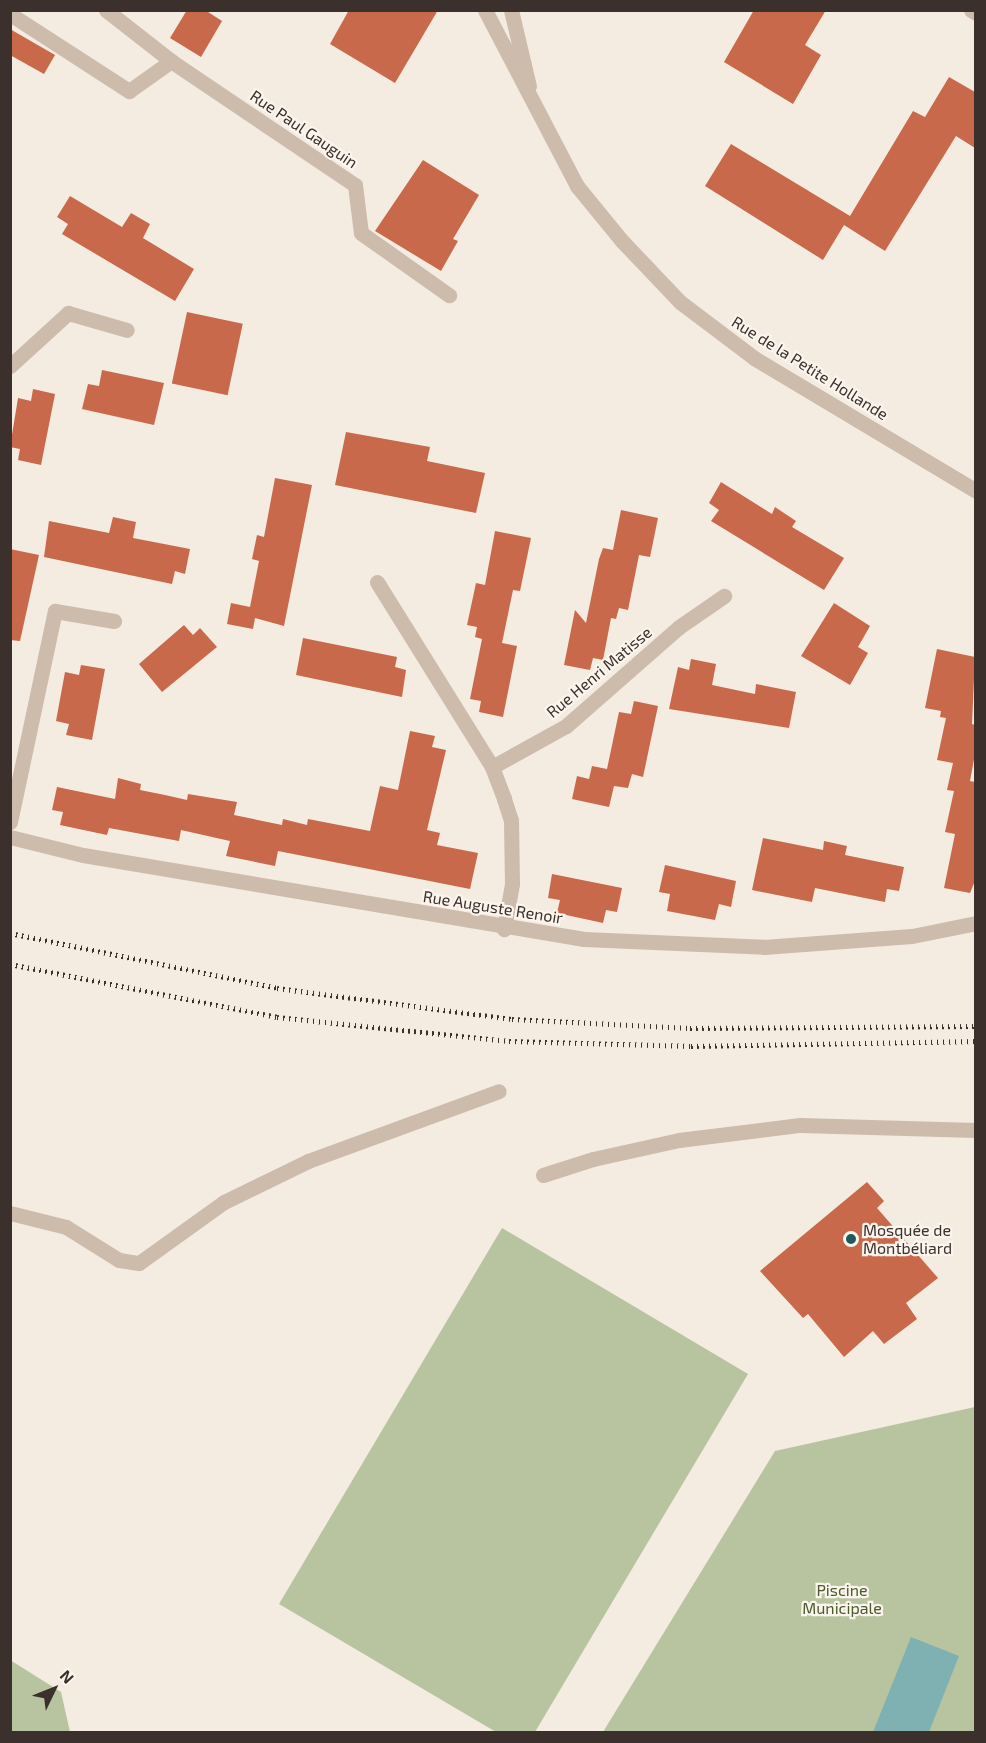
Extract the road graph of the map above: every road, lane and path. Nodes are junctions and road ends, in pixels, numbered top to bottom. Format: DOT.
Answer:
graph roads {
  1 [pos="106,10"];
  2 [pos="485,10"];
  3 [pos="511,10"];
  4 [pos="972,10"];
  5 [pos="975,13"];
  6 [pos="10,14"];
  7 [pos="171,62"];
  8 [pos="536,112"];
  9 [pos="449,295"];
  10 [pos="127,330"];
  11 [pos="10,366"];
  12 [pos="975,491"];
  13 [pos="377,582"];
  14 [pos="724,596"];
  15 [pos="114,621"];
  16 [pos="492,767"];
  17 [pos="10,822"];
  18 [pos="10,837"];
  19 [pos="975,923"];
  20 [pos="504,928"];
  21 [pos="499,1091"];
  22 [pos="975,1130"];
  23 [pos="543,1175"];
  24 [pos="10,1213"];
  1 -- 7 [label="street, Rue Paul Gauguin"];
  2 -- 8 [label="street, Rue de la Petite Hollande"];
  3 -- 8 [label="street, Rue de la Petite Hollande"];
  4 -- 5 [label="street"];
  6 -- 7 [label="street"];
  7 -- 9 [label="street, Rue Paul Gauguin"];
  8 -- 12 [label="street, Rue de la Petite Hollande"];
  10 -- 11 [label="street"];
  13 -- 16 [label="street"];
  14 -- 16 [label="street, Rue Henri Matisse"];
  15 -- 17 [label="street"];
  16 -- 20 [label="street"];
  18 -- 20 [label="street, Rue Auguste Renoir"];
  19 -- 20 [label="street, Rue Auguste Renoir"];
  21 -- 24 [label="street"];
  22 -- 23 [label="street"];
}
